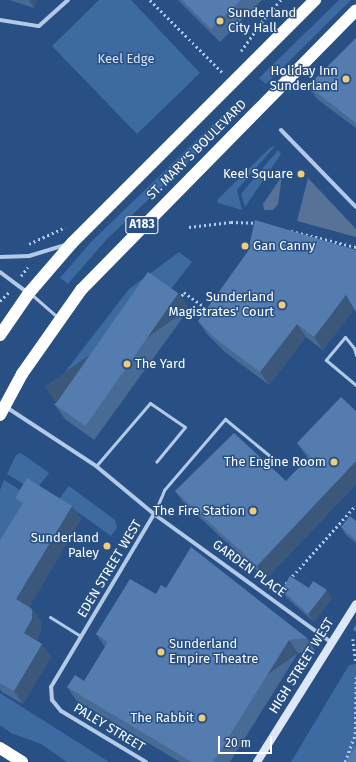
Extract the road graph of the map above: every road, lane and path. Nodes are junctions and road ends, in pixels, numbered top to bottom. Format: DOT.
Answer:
graph roads {
  1 [pos="68,0"];
  2 [pos="150,0"];
  3 [pos="281,0"];
  4 [pos="315,0"];
  5 [pos="356,10"];
  6 [pos="0,20"];
  7 [pos="236,57"];
  8 [pos="228,68"];
  9 [pos="281,130"];
  10 [pos="356,207"];
  11 [pos="190,227"];
  12 [pos="283,229"];
  13 [pos="258,230"];
  14 [pos="72,242"];
  15 [pos="356,247"];
  16 [pos="0,257"];
  17 [pos="0,272"];
  18 [pos="29,293"];
  19 [pos="178,301"];
  20 [pos="212,312"];
  21 [pos="60,319"];
  22 [pos="0,335"];
  23 [pos="356,355"];
  24 [pos="356,384"];
  25 [pos="2,410"];
  26 [pos="276,461"];
  27 [pos="156,462"];
  28 [pos="96,466"];
  29 [pos="356,505"];
  30 [pos="154,514"];
  31 [pos="272,598"];
  32 [pos="356,604"];
  33 [pos="50,617"];
  34 [pos="81,636"];
  35 [pos="353,639"];
  36 [pos="331,642"];
  37 [pos="356,664"];
  38 [pos="356,677"];
  39 [pos="61,711"];
  40 [pos="0,748"];
  41 [pos="22,762"];
  42 [pos="146,762"];
  43 [pos="257,762"];
  44 [pos="345,762"];
  1 -- 6 [label="street"];
  2 -- 8 [label="path"];
  3 -- 7 [label="path"];
  4 -- 14 [label="highway, ST. MARY'S BOULEVARD / A183"];
  5 -- 21 [label="highway, ST. MARY'S BOULEVARD / A183"];
  9 -- 10 [label="street"];
  11 -- 13 [label="path"];
  12 -- 15 [label="path"];
  14 -- 16 [label="street"];
  14 -- 18 [label="highway, ST. MARY'S BOULEVARD / A183"];
  17 -- 18 [label="street"];
  18 -- 21 [label="lane"];
  18 -- 22 [label="highway, ST. MARY'S BOULEVARD / A183"];
  19 -- 20 [label="path"];
  21 -- 25 [label="highway, ST. MARY'S BOULEVARD / A183"];
  23 -- 24 [label="lane"];
  25 -- 28 [label="street, EDEN STREET WEST"];
  26 -- 30 [label="lane"];
  27 -- 28 [label="lane"];
  28 -- 30 [label="street, EDEN STREET WEST"];
  29 -- 31 [label="path"];
  30 -- 31 [label="street, GARDEN PLACE"];
  30 -- 34 [label="street, EDEN STREET WEST"];
  31 -- 36 [label="street, GARDEN PLACE"];
  32 -- 36 [label="street, HIGH STREET WEST"];
  33 -- 34 [label="lane"];
  34 -- 39 [label="street, EDEN STREET WEST"];
  35 -- 37 [label="path"];
  36 -- 43 [label="street, HIGH STREET WEST"];
  38 -- 44 [label="path"];
  39 -- 42 [label="street, PALEY STREET"];
  40 -- 41 [label="highway"];
}
